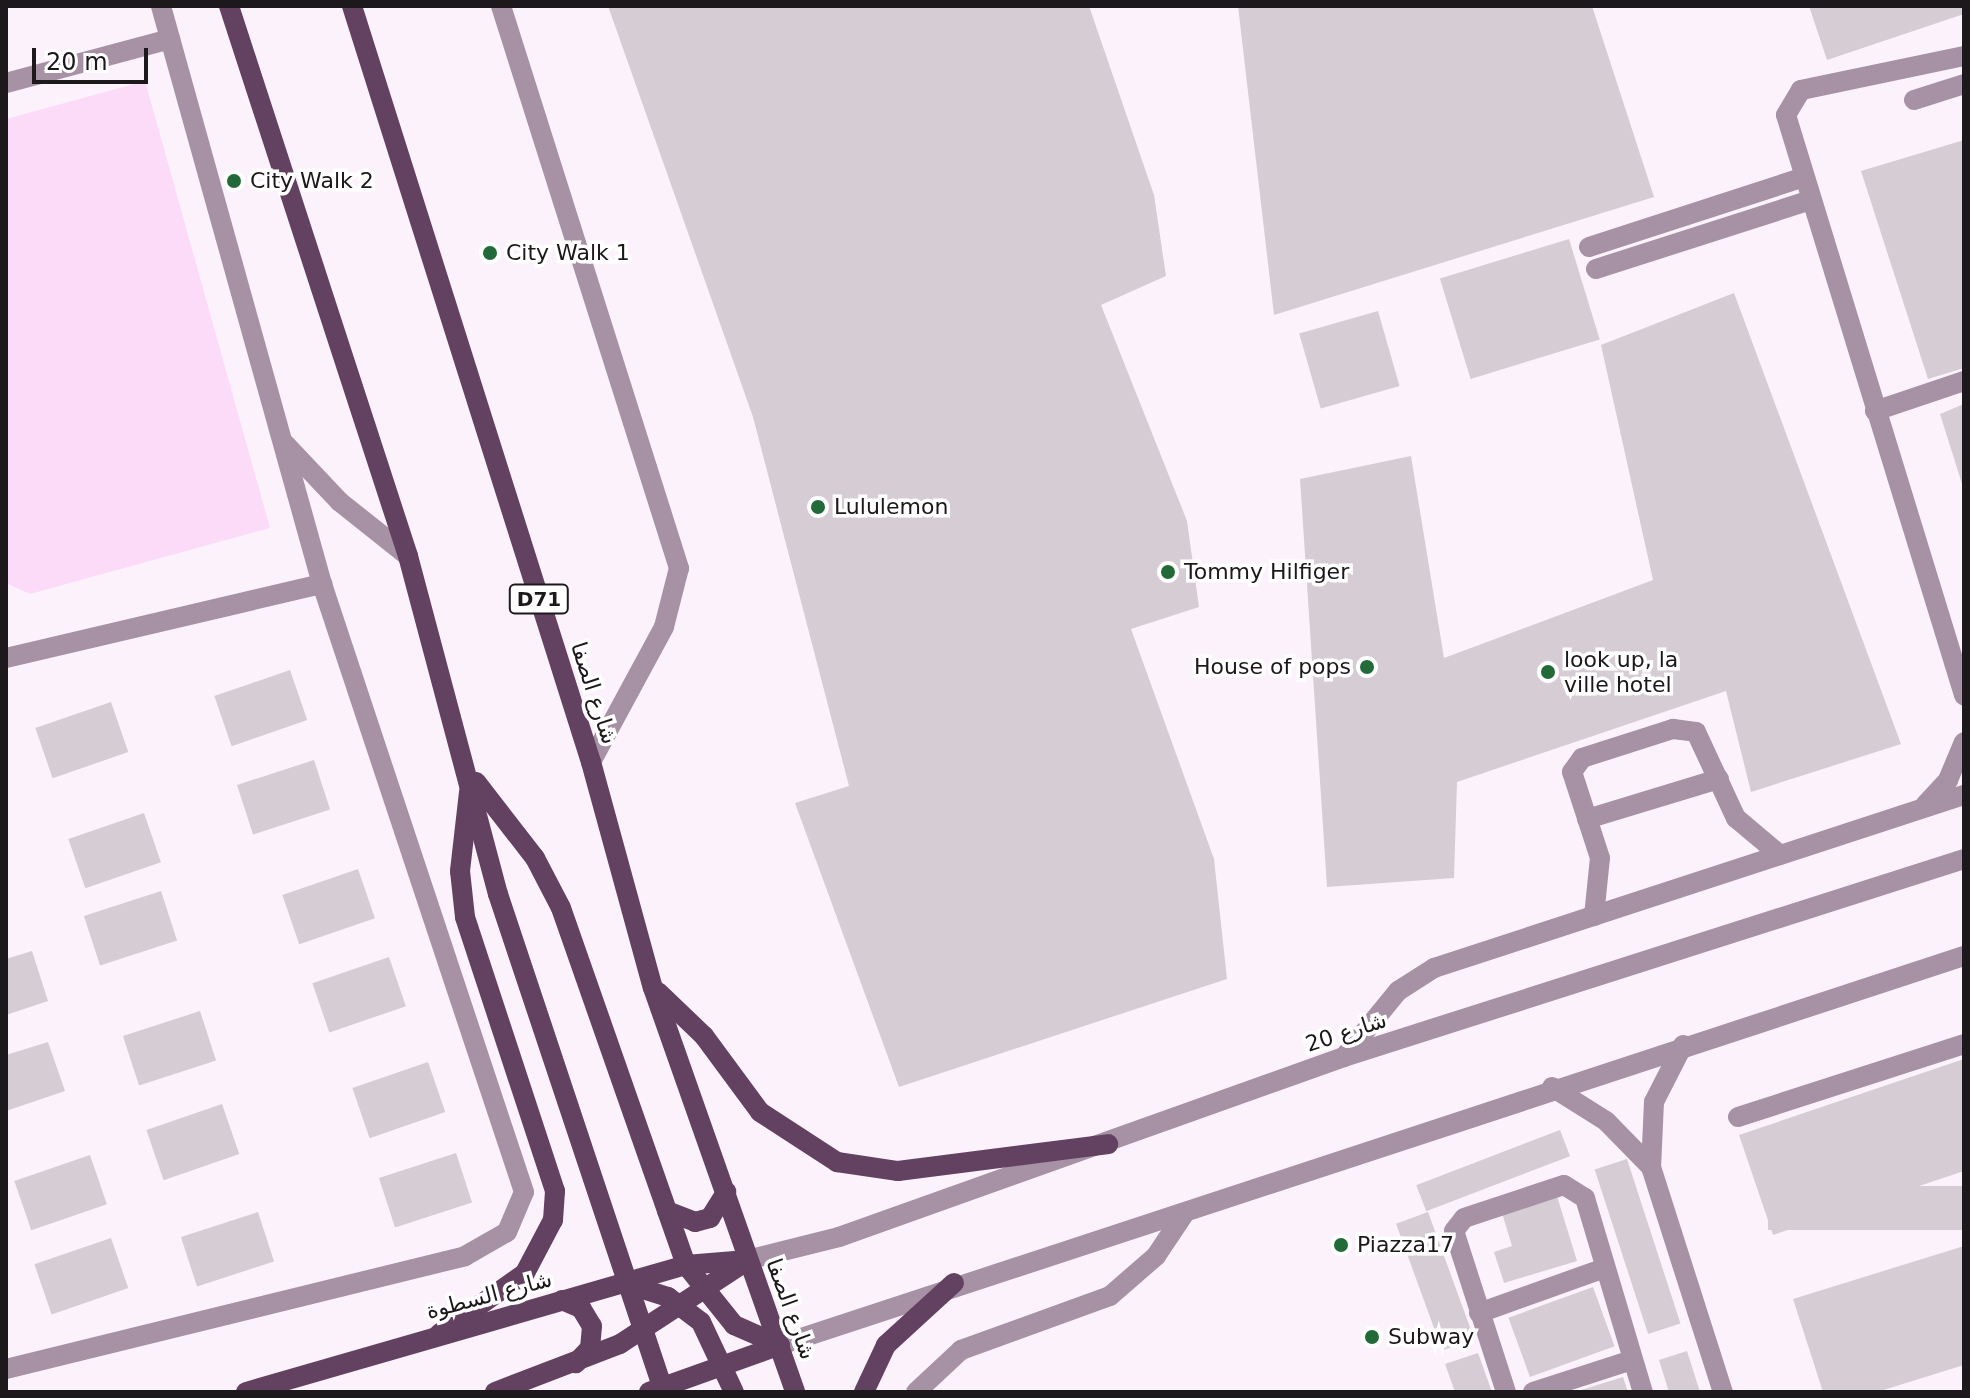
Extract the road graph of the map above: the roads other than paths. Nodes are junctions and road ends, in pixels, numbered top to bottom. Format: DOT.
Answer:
graph roads {
  1 [pos="161,6"];
  2 [pos="229,6"];
  3 [pos="352,6"];
  4 [pos="501,6"];
  5 [pos="170,39"];
  6 [pos="1964,56"];
  7 [pos="6,83"];
  8 [pos="1964,84"];
  9 [pos="1914,100"];
  10 [pos="1801,178"];
  11 [pos="1808,201"];
  12 [pos="1589,247"];
  13 [pos="1596,269"];
  14 [pos="1964,381"];
  15 [pos="1875,411"];
  16 [pos="280,438"];
  17 [pos="408,556"];
  18 [pos="322,584"];
  19 [pos="6,658"];
  20 [pos="1964,695"];
  21 [pos="1964,742"];
  22 [pos="591,762"];
  23 [pos="471,776"];
  24 [pos="1719,779"];
  25 [pos="1964,795"];
  26 [pos="1918,811"];
  27 [pos="1587,819"];
  28 [pos="1780,855"];
  29 [pos="1964,859"];
  30 [pos="1594,916"];
  31 [pos="1964,956"];
  32 [pos="653,988"];
  33 [pos="1964,1044"];
  34 [pos="1683,1045"];
  35 [pos="1344,1057"];
  36 [pos="1552,1087"];
  37 [pos="1738,1117"];
  38 [pos="1108,1144"];
  39 [pos="1651,1167"];
  40 [pos="726,1192"];
  41 [pos="667,1211"];
  42 [pos="1184,1214"];
  43 [pos="747,1260"];
  44 [pos="686,1265"];
  45 [pos="1605,1268"];
  46 [pos="954,1283"];
  47 [pos="623,1284"];
  48 [pos="702,1290"];
  49 [pos="562,1300"];
  50 [pos="681,1304"];
  51 [pos="1479,1313"];
  52 [pos="641,1332"];
  53 [pos="439,1334"];
  54 [pos="780,1345"];
  55 [pos="1632,1360"];
  56 [pos="576,1363"];
  57 [pos="725,1364"];
  58 [pos="6,1369"];
  59 [pos="658,1390"];
  60 [pos="246,1392"];
  61 [pos="495,1392"];
  62 [pos="734,1392"];
  63 [pos="795,1392"];
  64 [pos="864,1392"];
  65 [pos="916,1392"];
  66 [pos="1506,1392"];
  67 [pos="1533,1392"];
  68 [pos="1643,1392"];
  69 [pos="1723,1392"];
  1 -- 5 [label="street"];
  2 -- 17 [label="main road"];
  3 -- 22 [label="main road, شارع الصفا / D71"];
  4 -- 22 [label="street"];
  5 -- 7 [label="street"];
  5 -- 16 [label="street"];
  6 -- 10 [label="street"];
  8 -- 9 [label="street"];
  10 -- 11 [label="street"];
  10 -- 12 [label="street"];
  11 -- 13 [label="street"];
  11 -- 15 [label="street"];
  14 -- 15 [label="street"];
  15 -- 20 [label="street"];
  16 -- 17 [label="street"];
  16 -- 18 [label="street"];
  17 -- 23 [label="main road"];
  18 -- 19 [label="street"];
  18 -- 58 [label="street"];
  21 -- 26 [label="street"];
  22 -- 32 [label="main road, شارع الصفا / D71"];
  23 -- 41 [label="main road"];
  23 -- 47 [label="main road"];
  23 -- 53 [label="main road"];
  24 -- 27 [label="street"];
  24 -- 27 [label="street"];
  24 -- 28 [label="street"];
  25 -- 26 [label="street"];
  26 -- 28 [label="street"];
  27 -- 30 [label="street"];
  28 -- 30 [label="street"];
  29 -- 35 [label="street, شارع 20"];
  30 -- 35 [label="street"];
  31 -- 34 [label="street"];
  32 -- 38 [label="main road"];
  32 -- 40 [label="main road, شارع الصفا / D71"];
  33 -- 37 [label="street"];
  34 -- 36 [label="street"];
  34 -- 39 [label="street"];
  35 -- 38 [label="street, شارع 20"];
  36 -- 39 [label="street"];
  36 -- 42 [label="street"];
  38 -- 43 [label="street, شارع 20"];
  39 -- 69 [label="street"];
  40 -- 41 [label="main road"];
  40 -- 43 [label="main road, شارع الصفا / D71"];
  41 -- 44 [label="main road"];
  42 -- 46 [label="street"];
  42 -- 65 [label="street"];
  43 -- 44 [label="main road, شارع السطوة"];
  43 -- 48 [label="main road"];
  43 -- 54 [label="main road, شارع الصفا / D71"];
  44 -- 47 [label="main road, شارع السطوة"];
  44 -- 48 [label="main road"];
  45 -- 51 [label="street"];
  45 -- 51 [label="street"];
  45 -- 55 [label="street"];
  46 -- 54 [label="street"];
  46 -- 64 [label="main road"];
  47 -- 49 [label="main road, شارع السطوة"];
  47 -- 50 [label="main road"];
  47 -- 52 [label="main road"];
  48 -- 50 [label="main road"];
  48 -- 54 [label="main road"];
  49 -- 53 [label="main road, شارع السطوة"];
  49 -- 56 [label="main road"];
  50 -- 52 [label="main road"];
  50 -- 57 [label="main road"];
  51 -- 66 [label="street"];
  52 -- 56 [label="main road"];
  52 -- 59 [label="main road"];
  53 -- 60 [label="main road, شارع السطوة"];
  54 -- 57 [label="main road"];
  54 -- 63 [label="main road, شارع الصفا / D71"];
  55 -- 67 [label="street"];
  55 -- 68 [label="street"];
  56 -- 61 [label="main road"];
  57 -- 59 [label="main road"];
  57 -- 62 [label="main road"];
}
